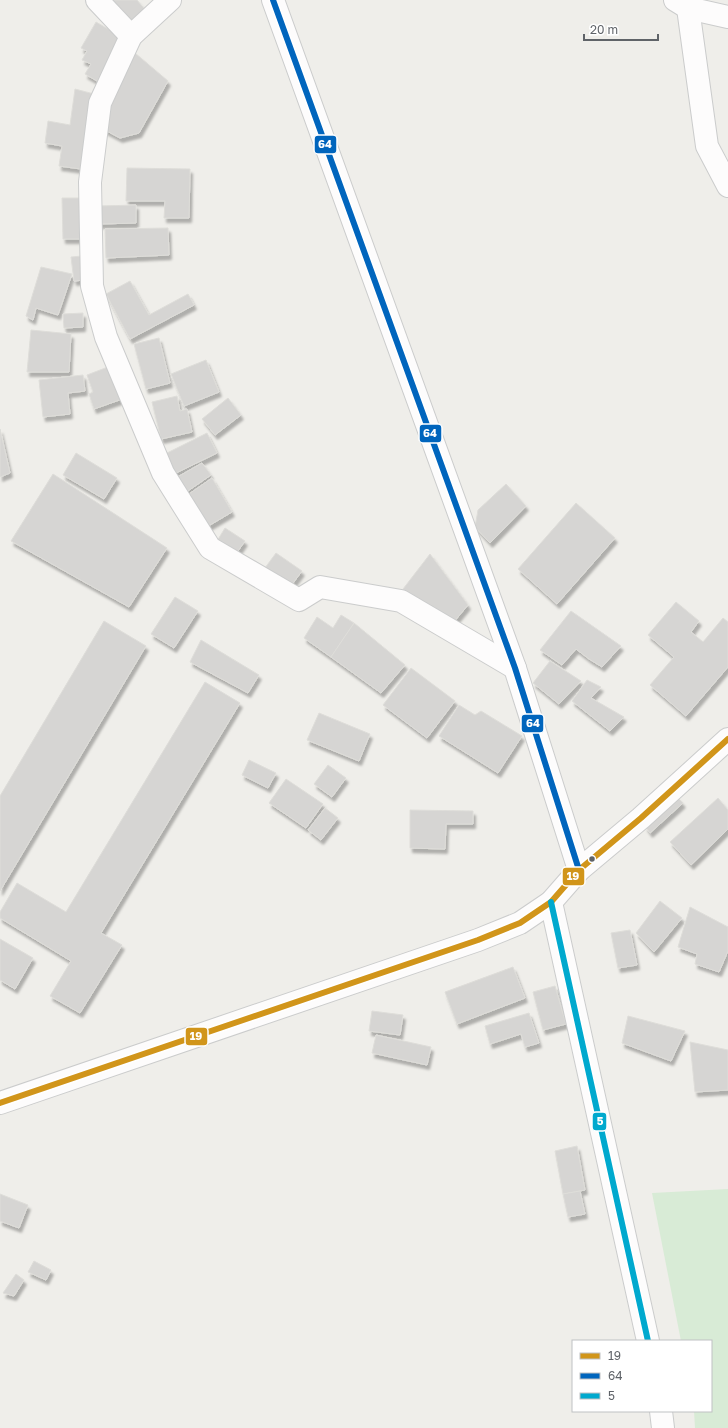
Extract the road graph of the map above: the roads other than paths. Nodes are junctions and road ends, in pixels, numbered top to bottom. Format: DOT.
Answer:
graph roads {
  1 [pos="97,0"];
  2 [pos="170,0"];
  3 [pos="273,0"];
  4 [pos="682,4"];
  5 [pos="728,17"];
  6 [pos="131,36"];
  7 [pos="728,186"];
  8 [pos="516,668"];
  9 [pos="728,740"];
  10 [pos="579,870"];
  11 [pos="551,902"];
  12 [pos="0,1103"];
  13 [pos="648,1340"];
  14 [pos="661,1412"];
  15 [pos="663,1428"];
  1 -- 6 [label="street"];
  2 -- 6 [label="street"];
  3 -- 8 [label="street"];
  4 -- 5 [label="street"];
  4 -- 7 [label="street"];
  6 -- 8 [label="street"];
  8 -- 10 [label="street"];
  9 -- 10 [label="street"];
  10 -- 11 [label="street"];
  11 -- 12 [label="street"];
  11 -- 13 [label="street"];
  14 -- 15 [label="street"];
}
